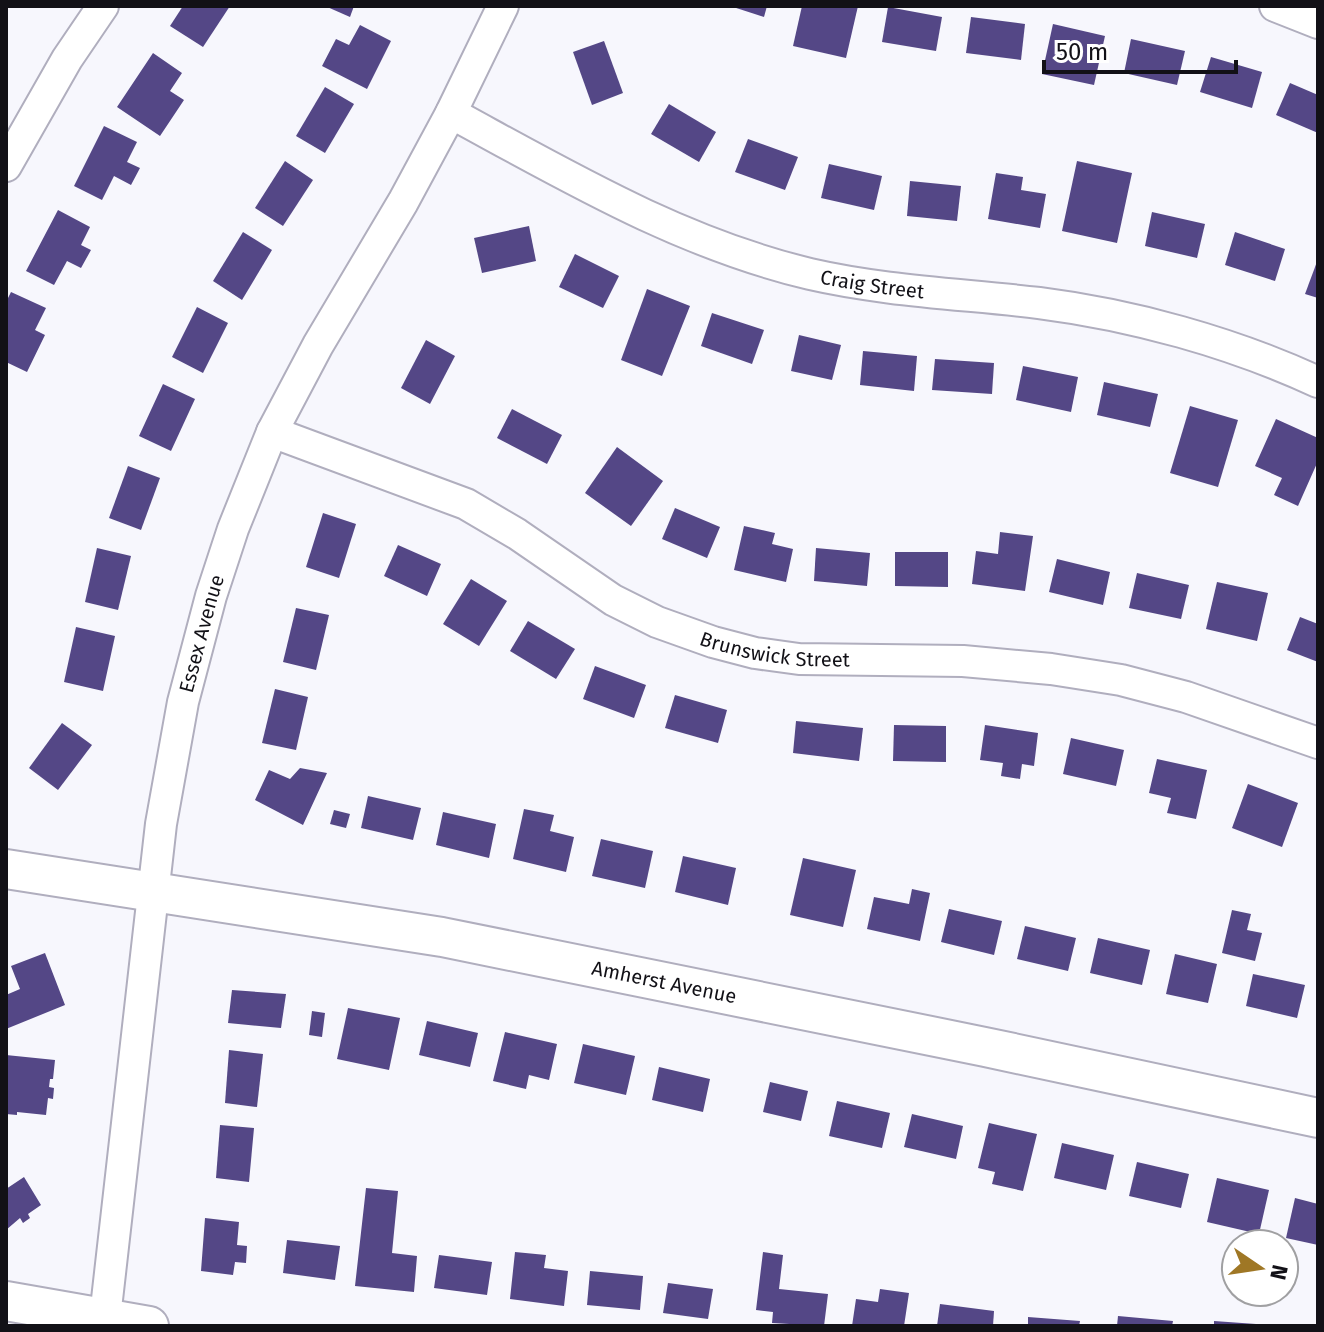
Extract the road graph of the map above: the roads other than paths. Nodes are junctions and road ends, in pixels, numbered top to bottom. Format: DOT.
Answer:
graph roads {
  1 [pos="103,6"];
  2 [pos="503,6"];
  3 [pos="1275,6"];
  4 [pos="1318,23"];
  5 [pos="451,113"];
  6 [pos="6,166"];
  7 [pos="1318,382"];
  8 [pos="272,432"];
  9 [pos="1318,743"];
  10 [pos="6,869"];
  11 [pos="154,891"];
  12 [pos="1318,1118"];
  13 [pos="6,1301"];
  14 [pos="104,1323"];
  15 [pos="149,1326"];
  1 -- 6 [label="street"];
  2 -- 5 [label="street, Essex Avenue"];
  3 -- 4 [label="street"];
  5 -- 7 [label="street, Craig Street"];
  5 -- 8 [label="street, Essex Avenue"];
  8 -- 9 [label="street, Brunswick Street"];
  8 -- 11 [label="street, Essex Avenue"];
  10 -- 11 [label="main road, Amherst Avenue"];
  11 -- 12 [label="main road, Amherst Avenue"];
  11 -- 14 [label="street, Essex Avenue"];
  13 -- 14 [label="main road"];
  14 -- 15 [label="main road"];
}
